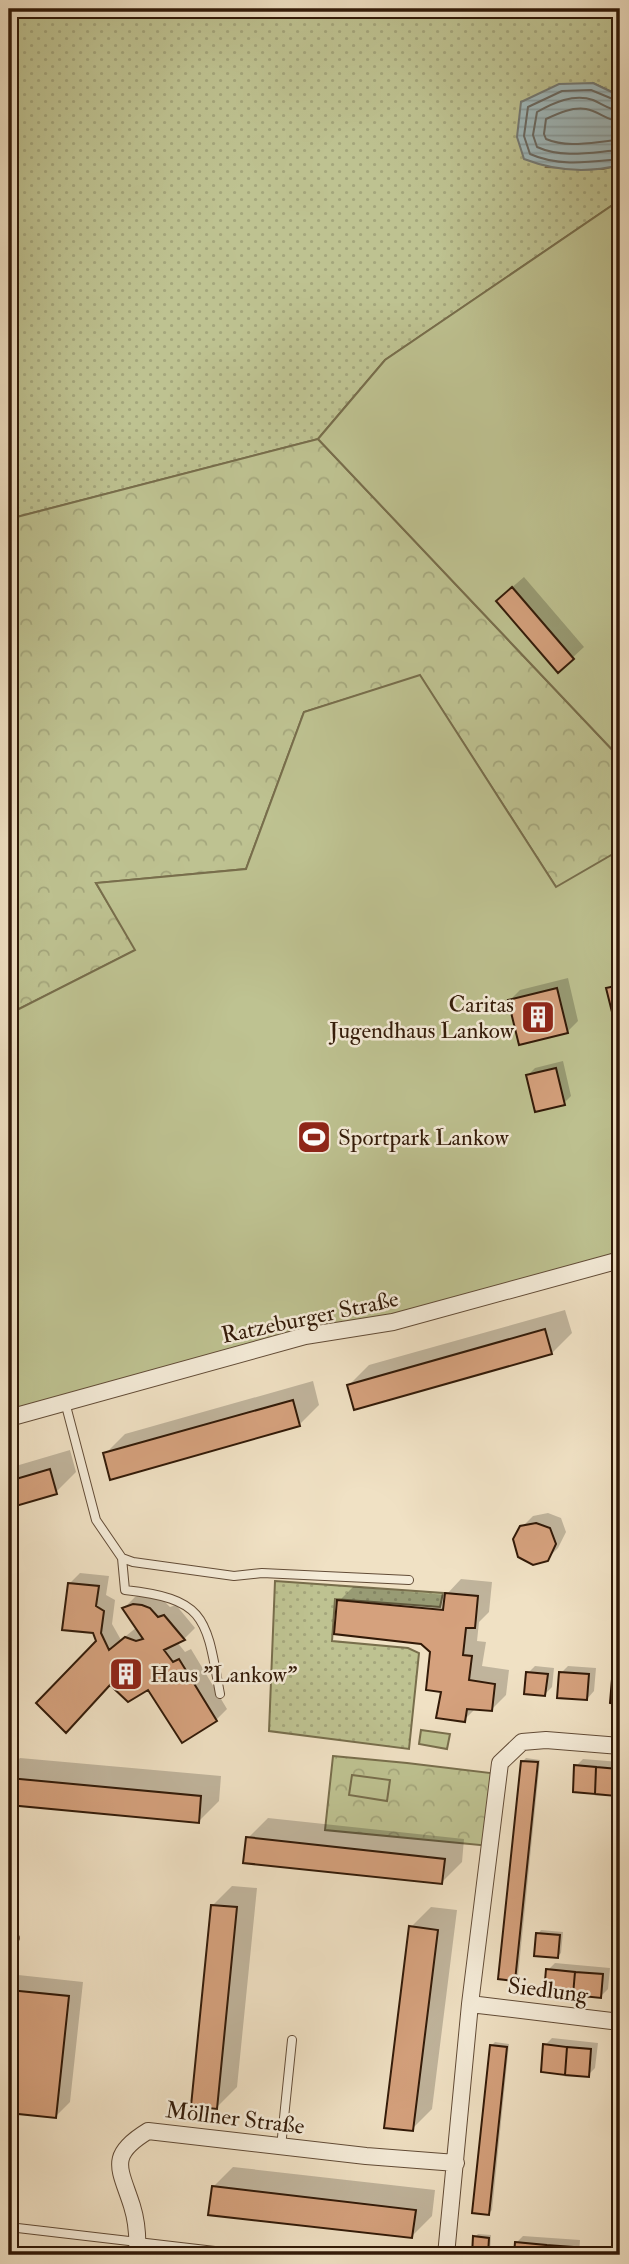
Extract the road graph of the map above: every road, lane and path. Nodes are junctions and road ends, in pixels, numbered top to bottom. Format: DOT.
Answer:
graph roads {
  1 [pos="620,1260"];
  2 [pos="65,1402"];
  3 [pos="9,1418"];
  4 [pos="122,1558"];
  5 [pos="409,1580"];
  6 [pos="220,1694"];
  7 [pos="620,1746"];
  8 [pos="9,1930"];
  9 [pos="15,1938"];
  10 [pos="470,2004"];
  11 [pos="620,2022"];
  12 [pos="292,2040"];
  13 [pos="281,2147"];
  14 [pos="456,2163"];
  15 [pos="9,2228"];
  16 [pos="137,2249"];
  17 [pos="249,2255"];
  18 [pos="446,2255"];
  1 -- 2 [label="street, Ratzeburger Straße"];
  2 -- 3 [label="street, Ratzeburger Straße"];
  2 -- 4 [label="lane"];
  4 -- 5 [label="lane"];
  4 -- 6 [label="lane"];
  7 -- 10 [label="street"];
  8 -- 9 [label="lane"];
  10 -- 11 [label="street, Siedlung"];
  10 -- 14 [label="street"];
  12 -- 13 [label="lane"];
  13 -- 14 [label="street, Möllner Straße"];
  13 -- 16 [label="street, Möllner Straße"];
  14 -- 18 [label="street"];
  15 -- 16 [label="lane"];
  16 -- 17 [label="lane"];
}
